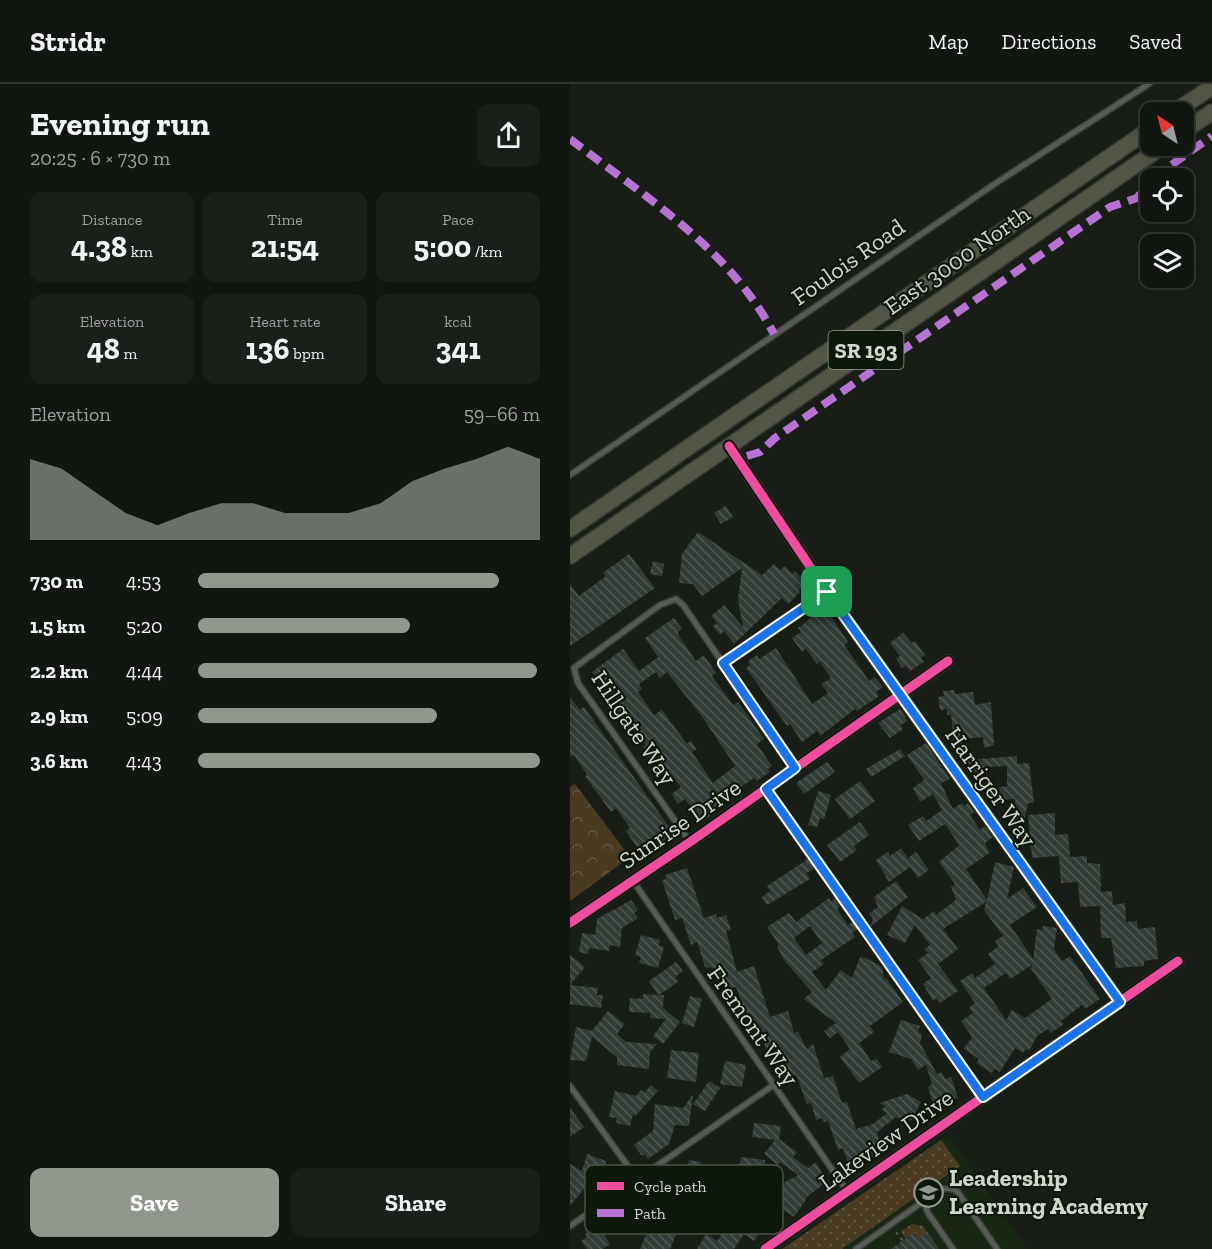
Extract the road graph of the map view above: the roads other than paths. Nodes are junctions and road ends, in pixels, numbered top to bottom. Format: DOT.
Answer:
graph roads {
  1 [pos="1149,84"];
  2 [pos="1212,87"];
  3 [pos="1189,102"];
  4 [pos="1212,112"];
  5 [pos="1194,124"];
  6 [pos="1140,136"];
  7 [pos="1148,156"];
  8 [pos="729,446"];
  9 [pos="570,475"];
  10 [pos="570,529"];
  11 [pos="570,556"];
  12 [pos="827,592"];
  13 [pos="948,661"];
  14 [pos="723,663"];
  15 [pos="900,694"];
  16 [pos="795,768"];
  17 [pos="766,789"];
  18 [pos="690,842"];
  19 [pos="632,880"];
  20 [pos="570,923"];
  21 [pos="1178,961"];
  22 [pos="1120,1002"];
  23 [pos="570,1086"];
  24 [pos="772,1086"];
  25 [pos="983,1097"];
  26 [pos="627,1165"];
  27 [pos="659,1165"];
  28 [pos="847,1191"];
  29 [pos="929,1198"];
  30 [pos="585,1216"];
  31 [pos="570,1226"];
  32 [pos="765,1249"];
  33 [pos="856,1249"];
  34 [pos="953,1249"];
  35 [pos="997,1249"];
  1 -- 9 [label="lane, Foulois Road"];
  2 -- 3 [label="main road"];
  4 -- 5 [label="main road"];
  6 -- 10 [label="main road, East 3000 North / SR 193"];
  7 -- 8 [label="main road, East 3000 North / SR 193"];
  8 -- 11 [label="main road, East 3000 North / SR 193"];
  8 -- 12 [label="street, Harriger Way"];
  12 -- 14 [label="lane"];
  12 -- 15 [label="street, Harriger Way"];
  13 -- 15 [label="street, Sunrise Drive"];
  14 -- 16 [label="lane, Hillgate Way"];
  14 -- 18 [label="lane, Hillgate Way"];
  15 -- 16 [label="street, Sunrise Drive"];
  15 -- 22 [label="street, Harriger Way"];
  16 -- 17 [label="street, Sunrise Drive"];
  17 -- 18 [label="street, Sunrise Drive"];
  17 -- 25 [label="lane"];
  18 -- 19 [label="street, Sunrise Drive"];
  19 -- 20 [label="street, Sunrise Drive"];
  19 -- 24 [label="lane, Fremont Way"];
  21 -- 22 [label="street, Lakeview Drive"];
  22 -- 25 [label="street, Lakeview Drive"];
  23 -- 26 [label="lane"];
  24 -- 27 [label="lane"];
  24 -- 28 [label="lane, Fremont Way"];
  25 -- 28 [label="street, Lakeview Drive"];
  28 -- 32 [label="street, Lakeview Drive"];
  29 -- 33 [label="lane"];
  29 -- 34 [label="lane"];
  29 -- 35 [label="lane"];
  30 -- 31 [label="lane"];
}
